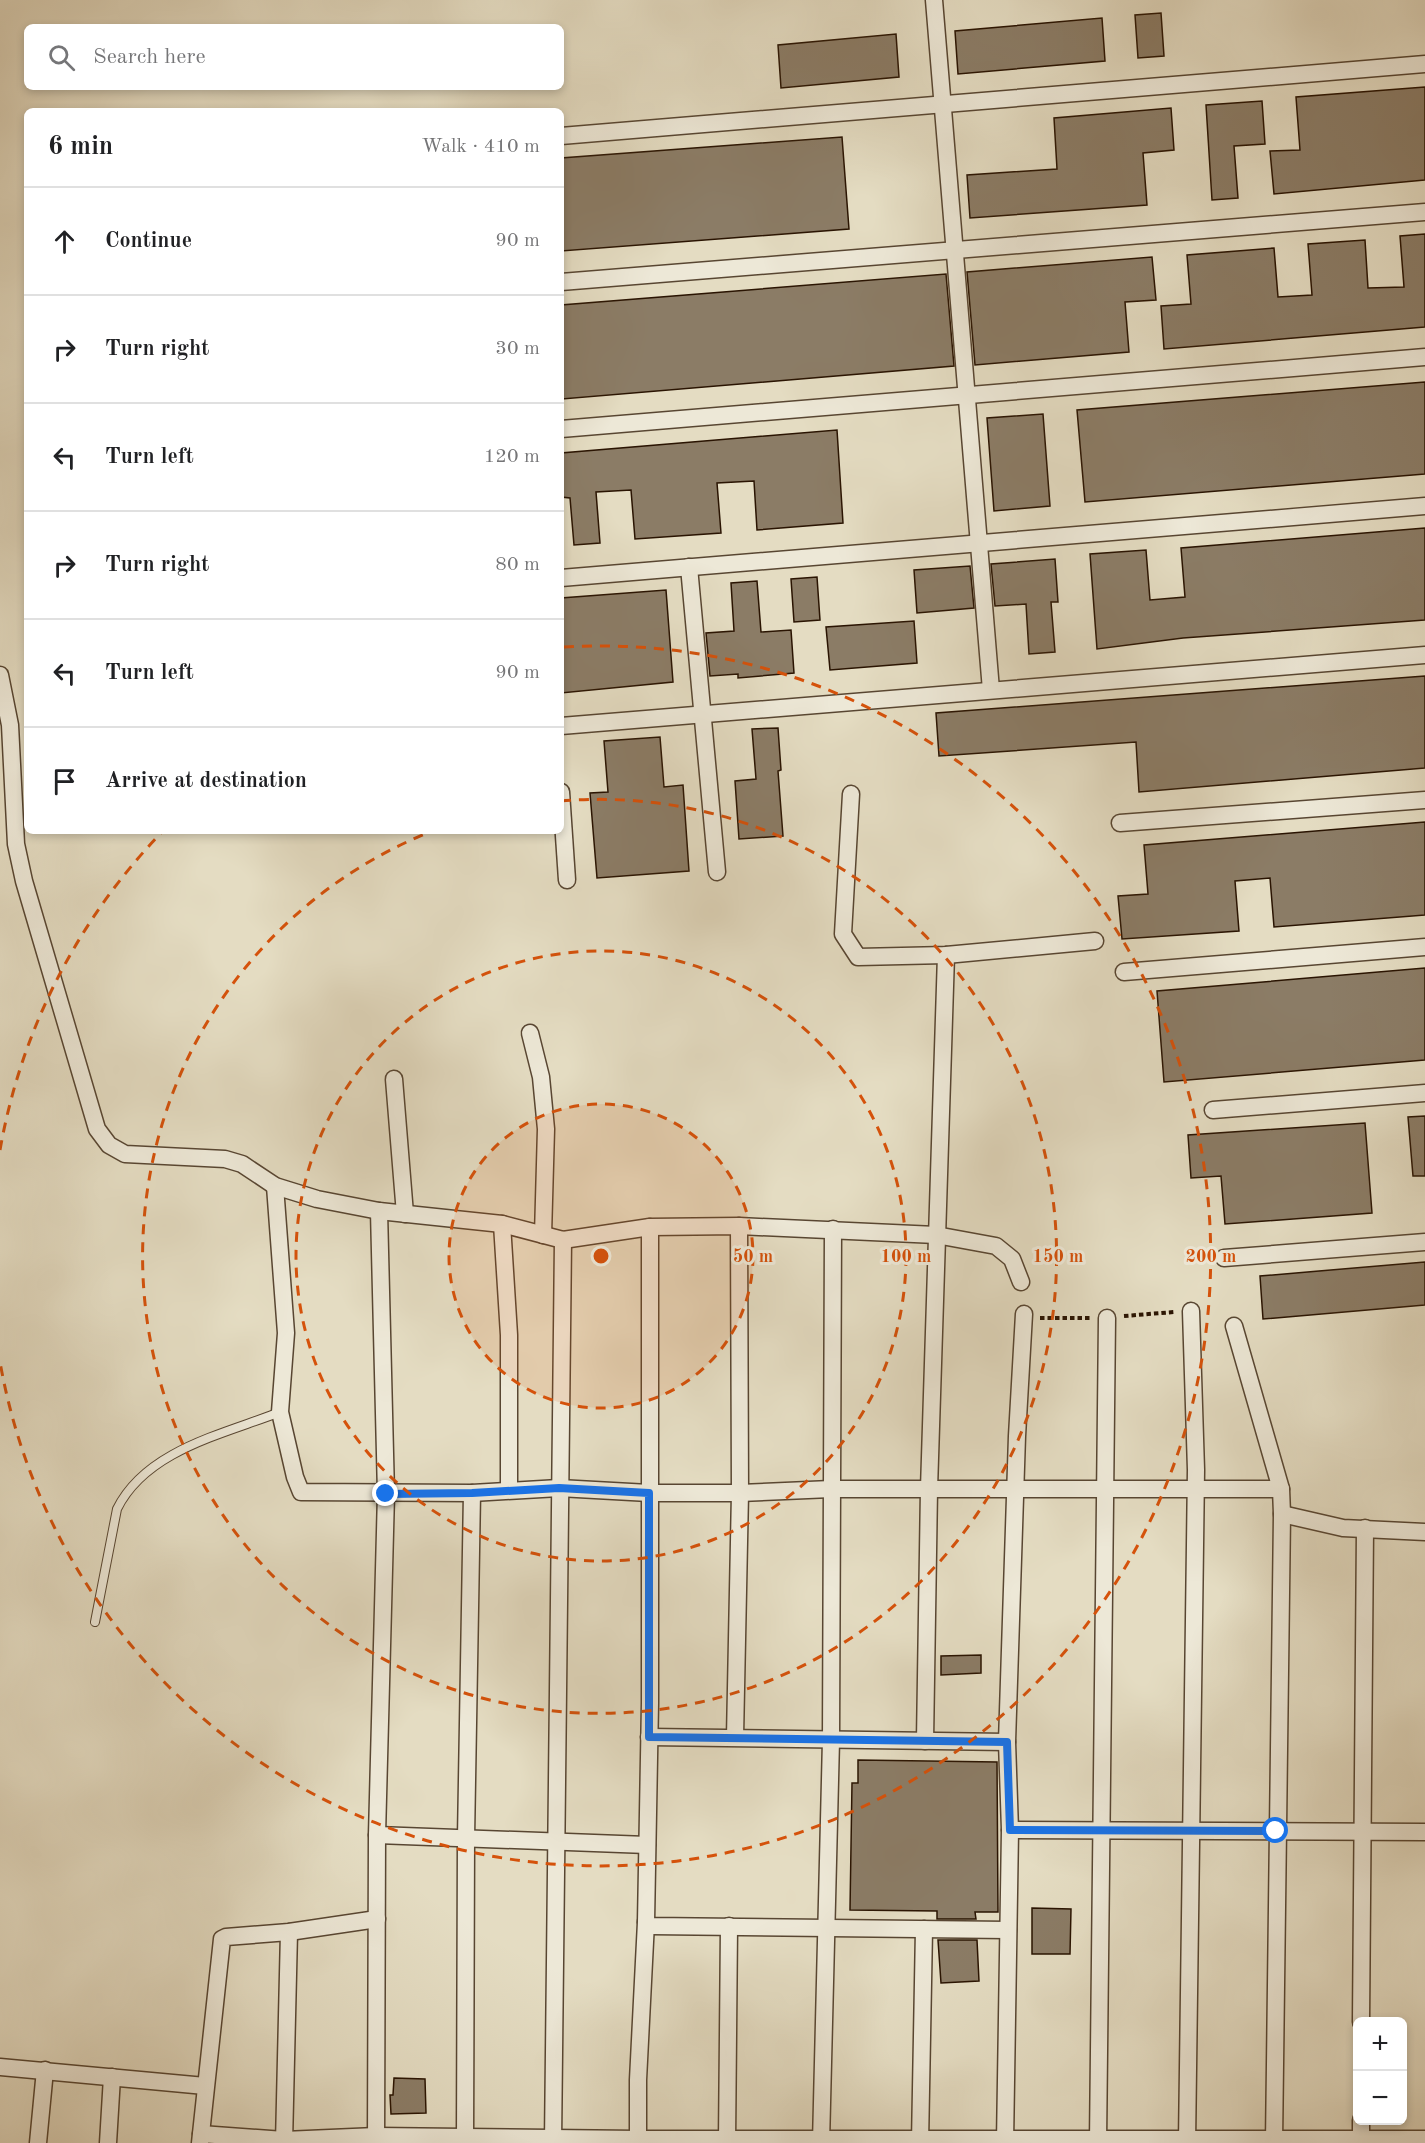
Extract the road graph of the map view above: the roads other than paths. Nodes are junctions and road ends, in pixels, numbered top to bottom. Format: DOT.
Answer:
graph roads {
  1 [pos="934,0"];
  2 [pos="1425,64"];
  3 [pos="943,104"];
  4 [pos="564,136"];
  5 [pos="1425,212"];
  6 [pos="955,250"];
  7 [pos="564,282"];
  8 [pos="1425,357"];
  9 [pos="968,395"];
  10 [pos="564,429"];
  11 [pos="1425,506"];
  12 [pos="980,543"];
  13 [pos="689,567"];
  14 [pos="564,578"];
  15 [pos="1425,655"];
  16 [pos="0,675"];
  17 [pos="991,690"];
  18 [pos="703,714"];
  19 [pos="564,726"];
  20 [pos="851,794"];
  21 [pos="1425,800"];
  22 [pos="1120,823"];
  23 [pos="564,834"];
  24 [pos="717,872"];
  25 [pos="567,880"];
  26 [pos="1095,941"];
  27 [pos="1425,947"];
  28 [pos="946,955"];
  29 [pos="1124,972"];
  30 [pos="531,1033"];
  31 [pos="394,1079"];
  32 [pos="1425,1093"];
  33 [pos="1213,1110"];
  34 [pos="275,1186"];
  35 [pos="380,1211"];
  36 [pos="405,1214"];
  37 [pos="502,1224"];
  38 [pos="739,1226"];
  39 [pos="650,1227"];
  40 [pos="833,1229"];
  41 [pos="543,1234"];
  42 [pos="936,1235"];
  43 [pos="563,1240"];
  44 [pos="1425,1242"];
  45 [pos="1224,1258"];
  46 [pos="1021,1282"];
  47 [pos="1191,1311"];
  48 [pos="1024,1314"];
  49 [pos="1107,1317"];
  50 [pos="1234,1326"];
  51 [pos="280,1412"];
  52 [pos="559,1488"];
  53 [pos="929,1488"];
  54 [pos="1106,1488"];
  55 [pos="831,1489"];
  56 [pos="1281,1489"];
  57 [pos="509,1490"];
  58 [pos="1016,1490"];
  59 [pos="1195,1491"];
  60 [pos="472,1493"];
  61 [pos="649,1493"];
  62 [pos="740,1493"];
  63 [pos="386,1494"];
  64 [pos="1282,1514"];
  65 [pos="1365,1528"];
  66 [pos="1425,1532"];
  67 [pos="95,1622"];
  68 [pos="649,1737"];
  69 [pos="735,1737"];
  70 [pos="831,1740"];
  71 [pos="925,1741"];
  72 [pos="1007,1742"];
  73 [pos="1010,1830"];
  74 [pos="1102,1831"];
  75 [pos="1191,1831"];
  76 [pos="1276,1831"];
  77 [pos="1362,1832"];
  78 [pos="1425,1832"];
  79 [pos="378,1835"];
  80 [pos="466,1838"];
  81 [pos="557,1842"];
  82 [pos="647,1845"];
  83 [pos="377,1919"];
  84 [pos="646,1922"];
  85 [pos="729,1926"];
  86 [pos="827,1928"];
  87 [pos="924,1929"];
  88 [pos="1008,1930"];
  89 [pos="289,1932"];
  90 [pos="1362,2017"];
  91 [pos="0,2067"];
  92 [pos="45,2070"];
  93 [pos="112,2077"];
  94 [pos="205,2086"];
  95 [pos="1361,2125"];
  96 [pos="200,2138"];
  97 [pos="1425,2139"];
  98 [pos="376,2140"];
  99 [pos="465,2140"];
  100 [pos="553,2140"];
  101 [pos="727,2140"];
  102 [pos="284,2141"];
  103 [pos="638,2141"];
  104 [pos="821,2141"];
  105 [pos="920,2141"];
  106 [pos="1005,2141"];
  107 [pos="1098,2141"];
  108 [pos="1187,2141"];
  109 [pos="1274,2141"];
  110 [pos="1361,2141"];
  111 [pos="38,2143"];
  112 [pos="108,2143"];
  1 -- 3 [label="street"];
  2 -- 3 [label="street"];
  3 -- 4 [label="street"];
  3 -- 6 [label="street"];
  5 -- 6 [label="street"];
  6 -- 7 [label="street"];
  6 -- 9 [label="street"];
  8 -- 9 [label="street"];
  9 -- 10 [label="street"];
  9 -- 12 [label="street"];
  11 -- 12 [label="street"];
  12 -- 13 [label="street"];
  12 -- 17 [label="street"];
  13 -- 14 [label="street"];
  13 -- 18 [label="street"];
  15 -- 17 [label="street"];
  16 -- 34 [label="street"];
  17 -- 18 [label="street"];
  18 -- 19 [label="street"];
  18 -- 24 [label="street"];
  20 -- 28 [label="street"];
  21 -- 22 [label="street"];
  23 -- 25 [label="street"];
  26 -- 28 [label="street"];
  27 -- 29 [label="street"];
  28 -- 42 [label="street"];
  30 -- 41 [label="street"];
  31 -- 36 [label="street"];
  32 -- 33 [label="street"];
  34 -- 35 [label="street"];
  34 -- 51 [label="street"];
  35 -- 36 [label="street"];
  35 -- 63 [label="street"];
  36 -- 37 [label="street"];
  37 -- 41 [label="street"];
  37 -- 57 [label="street"];
  38 -- 39 [label="street"];
  38 -- 40 [label="street"];
  38 -- 62 [label="street"];
  39 -- 43 [label="street"];
  39 -- 61 [label="street"];
  40 -- 42 [label="street"];
  40 -- 55 [label="street"];
  41 -- 43 [label="street"];
  42 -- 46 [label="street"];
  42 -- 53 [label="street"];
  43 -- 52 [label="street"];
  44 -- 45 [label="street"];
  47 -- 59 [label="street"];
  48 -- 58 [label="street"];
  49 -- 54 [label="street"];
  50 -- 56 [label="street"];
  51 -- 63 [label="street"];
  51 -- 67 [label="lane"];
  52 -- 57 [label="street"];
  52 -- 61 [label="street"];
  52 -- 81 [label="street"];
  53 -- 55 [label="street"];
  53 -- 58 [label="street"];
  53 -- 71 [label="street"];
  54 -- 58 [label="street"];
  54 -- 59 [label="street"];
  54 -- 74 [label="street"];
  55 -- 62 [label="street"];
  55 -- 70 [label="street"];
  56 -- 59 [label="street"];
  56 -- 64 [label="street"];
  57 -- 60 [label="street"];
  58 -- 72 [label="street"];
  59 -- 75 [label="street"];
  60 -- 63 [label="street"];
  60 -- 80 [label="street"];
  61 -- 62 [label="street"];
  61 -- 68 [label="street"];
  62 -- 69 [label="street"];
  63 -- 79 [label="street"];
  64 -- 65 [label="street"];
  64 -- 76 [label="street"];
  65 -- 66 [label="street"];
  65 -- 77 [label="street"];
  68 -- 69 [label="street"];
  68 -- 82 [label="street"];
  69 -- 70 [label="street"];
  70 -- 71 [label="street"];
  70 -- 86 [label="street"];
  71 -- 72 [label="street"];
  72 -- 73 [label="street"];
  73 -- 74 [label="street"];
  73 -- 88 [label="street"];
  74 -- 75 [label="street"];
  74 -- 107 [label="street"];
  75 -- 76 [label="street"];
  75 -- 108 [label="street"];
  76 -- 77 [label="street"];
  76 -- 109 [label="street"];
  77 -- 78 [label="street"];
  77 -- 90 [label="street"];
  79 -- 80 [label="street"];
  79 -- 83 [label="street"];
  80 -- 81 [label="street"];
  80 -- 99 [label="street"];
  81 -- 82 [label="street"];
  81 -- 100 [label="street"];
  82 -- 84 [label="street"];
  83 -- 89 [label="street"];
  83 -- 98 [label="street"];
  84 -- 85 [label="street"];
  84 -- 103 [label="street"];
  85 -- 86 [label="street"];
  85 -- 101 [label="street"];
  86 -- 87 [label="street"];
  86 -- 104 [label="street"];
  87 -- 88 [label="street"];
  87 -- 105 [label="street"];
  88 -- 106 [label="street"];
  89 -- 94 [label="street"];
  89 -- 102 [label="street"];
  91 -- 92 [label="street"];
  92 -- 93 [label="street"];
  92 -- 111 [label="street"];
  93 -- 94 [label="street"];
  93 -- 112 [label="street"];
  94 -- 96 [label="street"];
  95 -- 110 [label="street"];
  96 -- 102 [label="street"];
  97 -- 110 [label="street"];
  98 -- 99 [label="street"];
  98 -- 102 [label="street"];
  99 -- 100 [label="street"];
  100 -- 103 [label="street"];
  101 -- 103 [label="street"];
  101 -- 104 [label="street"];
  104 -- 105 [label="street"];
  105 -- 106 [label="street"];
  106 -- 107 [label="street"];
  107 -- 108 [label="street"];
  108 -- 109 [label="street"];
  109 -- 110 [label="street"];
}
